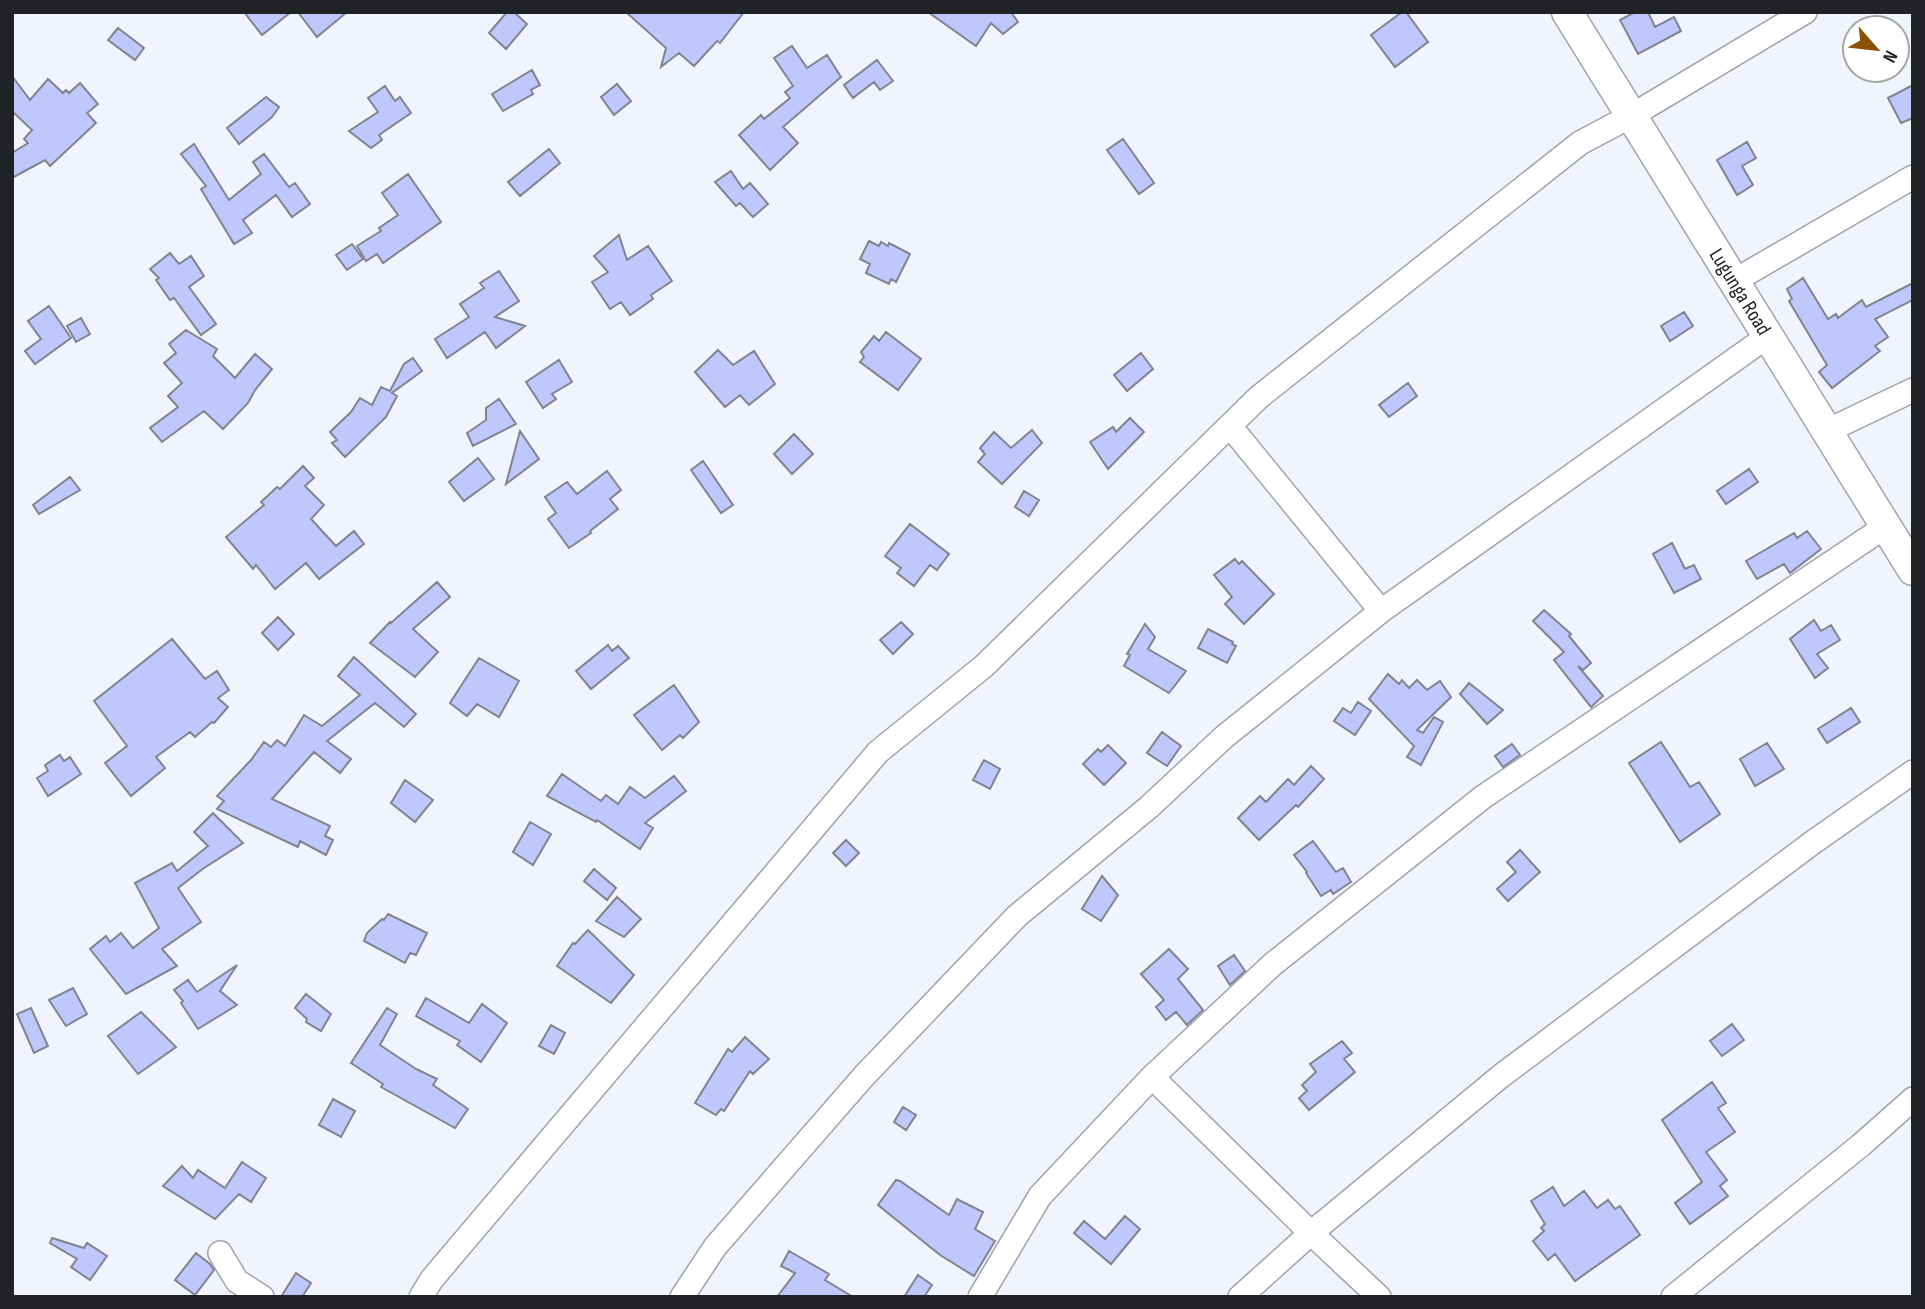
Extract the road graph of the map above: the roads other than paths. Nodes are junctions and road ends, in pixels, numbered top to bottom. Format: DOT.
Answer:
graph roads {
  1 [pos="1567,12"];
  2 [pos="1805,12"];
  3 [pos="1631,116"];
  4 [pos="1913,177"];
  5 [pos="1734,281"];
  6 [pos="1768,336"];
  7 [pos="1913,390"];
  8 [pos="1230,426"];
  9 [pos="1827,431"];
  10 [pos="1886,526"];
  11 [pos="1913,570"];
  12 [pos="1381,611"];
  13 [pos="1913,772"];
  14 [pos="1152,1077"];
  15 [pos="1913,1099"];
  16 [pos="1311,1233"];
  17 [pos="220,1253"];
  18 [pos="262,1297"];
  19 [pos="421,1297"];
  20 [pos="682,1297"];
  21 [pos="980,1297"];
  22 [pos="1240,1297"];
  23 [pos="1379,1297"];
  24 [pos="1673,1297"];
  1 -- 3 [label="street, Lugunga Road"];
  2 -- 3 [label="street"];
  3 -- 5 [label="street, Lugunga Road"];
  3 -- 8 [label="street"];
  4 -- 5 [label="street"];
  5 -- 6 [label="street, Lugunga Road"];
  6 -- 9 [label="street, Lugunga Road"];
  6 -- 12 [label="street"];
  7 -- 9 [label="street"];
  8 -- 12 [label="street"];
  8 -- 19 [label="street"];
  9 -- 10 [label="street, Lugunga Road"];
  10 -- 11 [label="street, Lugunga Road"];
  10 -- 14 [label="street"];
  12 -- 20 [label="street"];
  13 -- 16 [label="street"];
  14 -- 16 [label="street"];
  14 -- 21 [label="street"];
  15 -- 24 [label="street"];
  16 -- 22 [label="street"];
  16 -- 23 [label="street"];
  17 -- 18 [label="street"];
}
